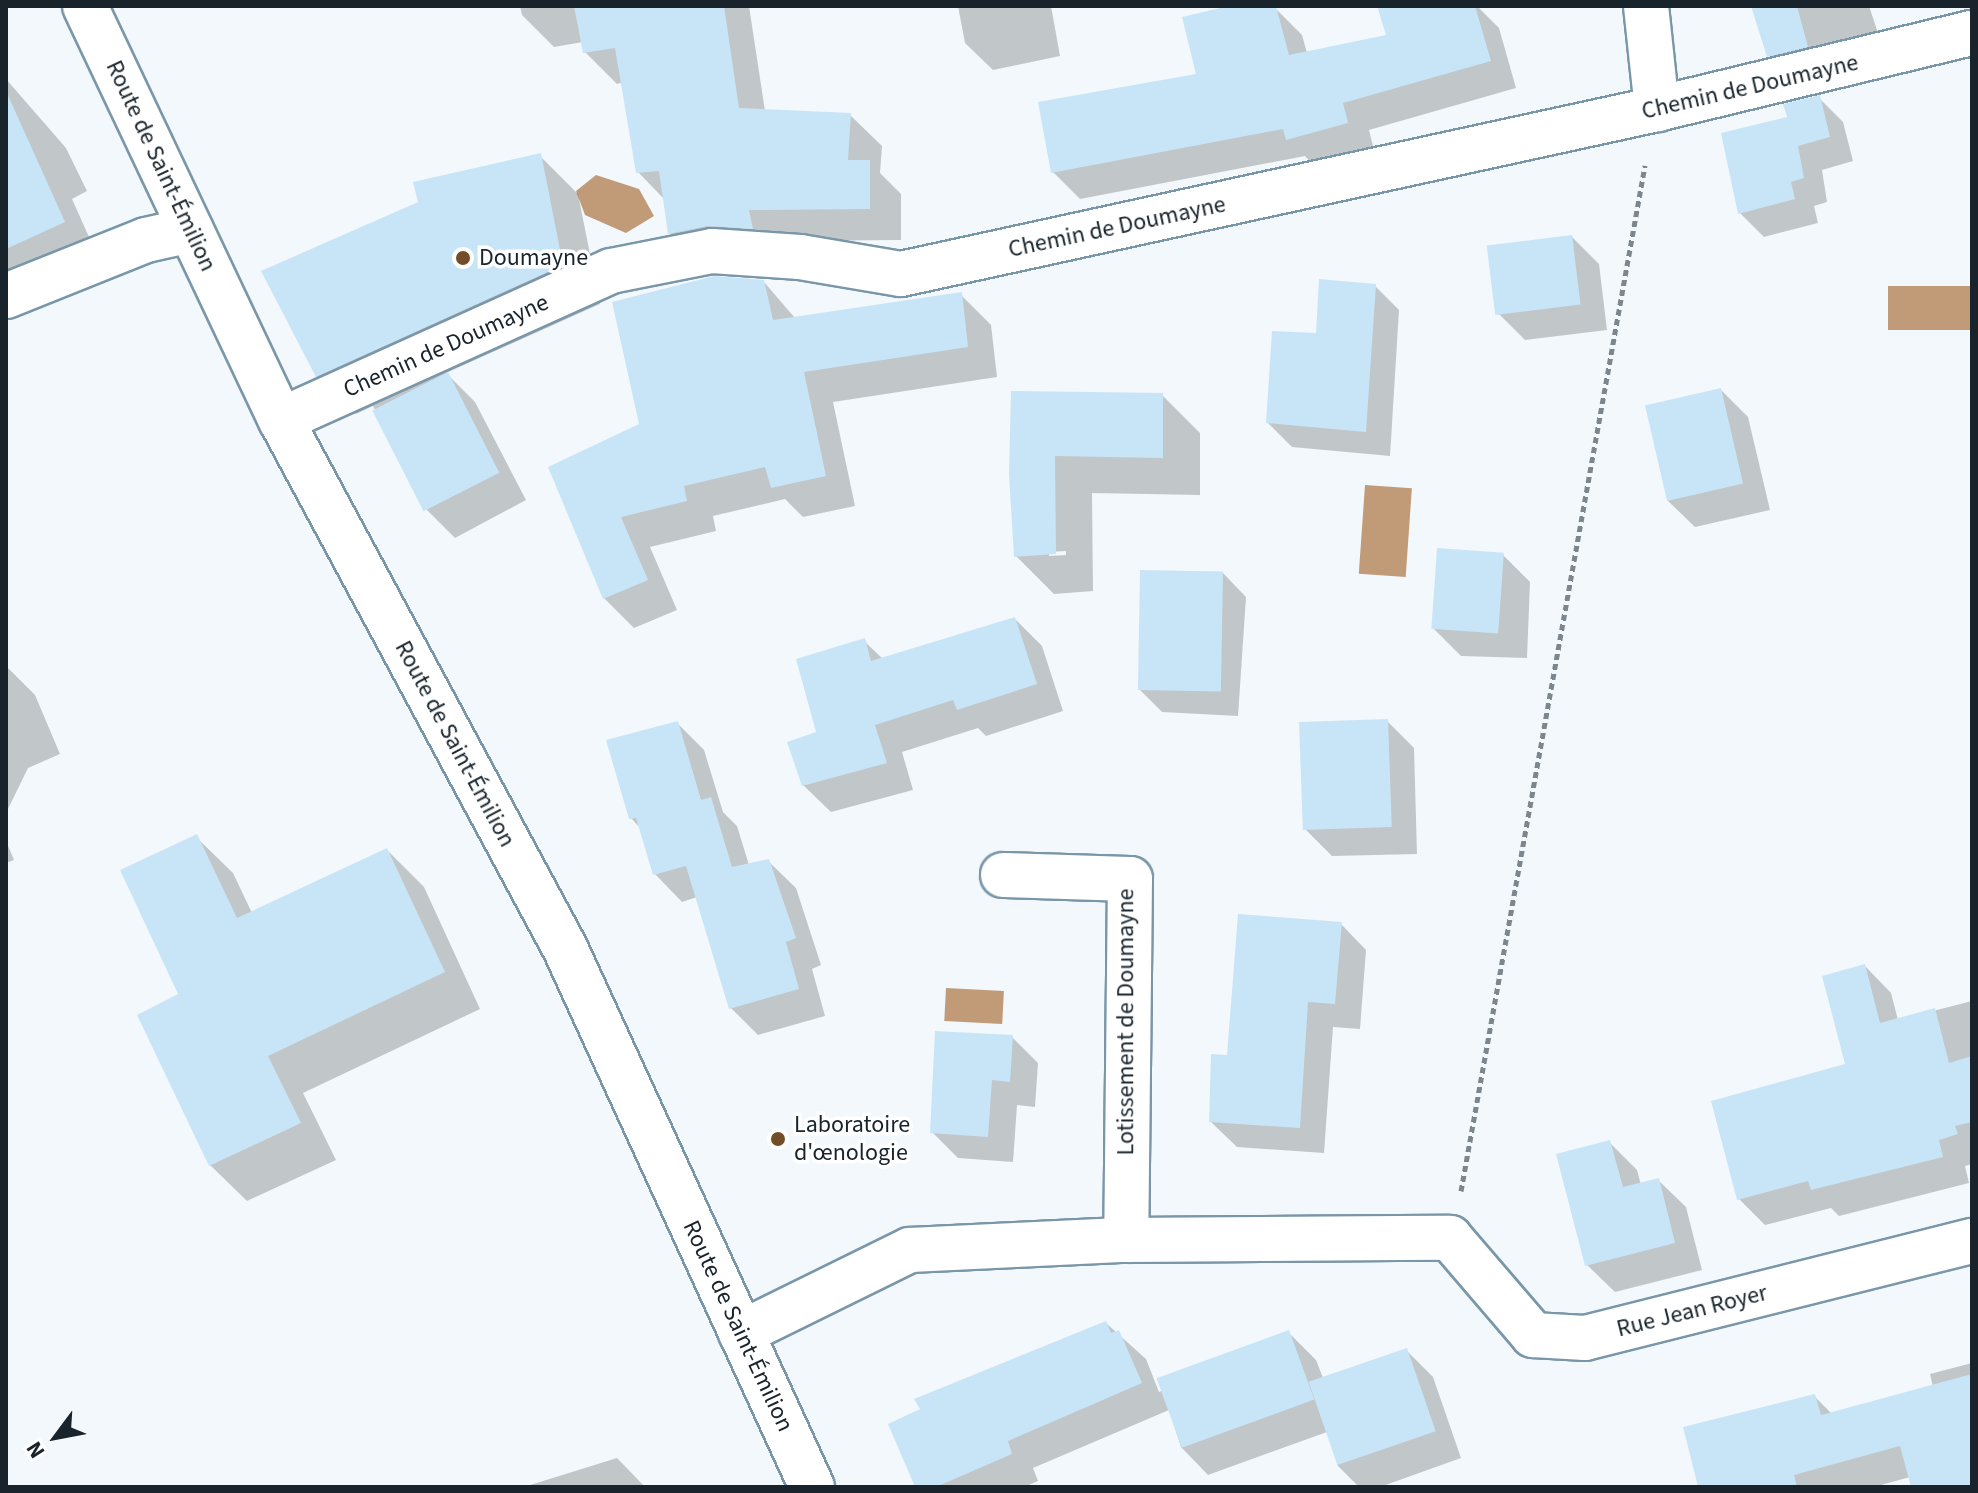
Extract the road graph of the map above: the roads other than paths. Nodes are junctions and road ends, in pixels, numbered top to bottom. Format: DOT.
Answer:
graph roads {
  1 [pos="85,6"];
  2 [pos="1646,6"];
  3 [pos="1972,33"];
  4 [pos="1657,109"];
  5 [pos="191,230"];
  6 [pos="6,296"];
  7 [pos="281,420"];
  8 [pos="1003,875"];
  9 [pos="1126,1240"];
  10 [pos="1972,1241"];
  11 [pos="741,1333"];
  12 [pos="812,1487"];
  1 -- 5 [label="street, Route de Saint-Émilion"];
  2 -- 4 [label="street"];
  3 -- 4 [label="street, Chemin de Doumayne"];
  4 -- 7 [label="street, Chemin de Doumayne"];
  5 -- 6 [label="street"];
  5 -- 7 [label="street, Route de Saint-Émilion"];
  7 -- 11 [label="street, Route de Saint-Émilion"];
  8 -- 9 [label="street, Lotissement de Doumayne"];
  9 -- 10 [label="street, Rue Jean Royer"];
  9 -- 11 [label="street"];
  11 -- 12 [label="street, Route de Saint-Émilion"];
}
